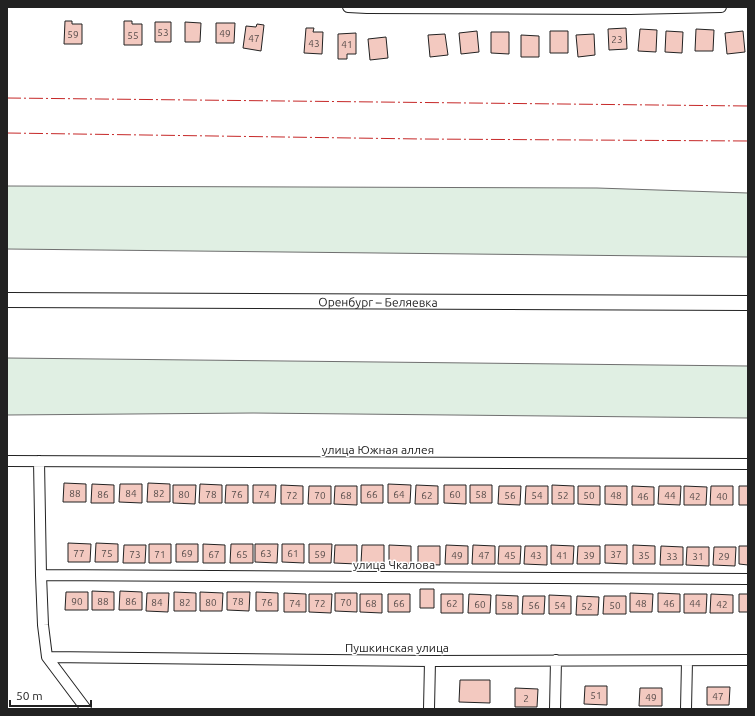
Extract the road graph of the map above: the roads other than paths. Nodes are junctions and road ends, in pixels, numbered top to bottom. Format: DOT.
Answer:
graph roads {
  1 [pos="348,7"];
  2 [pos="505,7"];
  3 [pos="721,7"];
  4 [pos="367,8"];
  5 [pos="630,8"];
  6 [pos="7,300"];
  7 [pos="748,303"];
  8 [pos="39,460"];
  9 [pos="7,461"];
  10 [pos="748,464"];
  11 [pos="40,576"];
  12 [pos="748,578"];
  13 [pos="47,657"];
  14 [pos="556,660"];
  15 [pos="748,660"];
  16 [pos="430,661"];
  17 [pos="687,661"];
  18 [pos="86,709"];
  19 [pos="429,709"];
  20 [pos="556,709"];
  21 [pos="686,709"];
  1 -- 4 [label="street"];
  2 -- 4 [label="street"];
  2 -- 5 [label="street"];
  3 -- 5 [label="street"];
  6 -- 7 [label="main road, Оренбург – Беляевка"];
  8 -- 9 [label="street, улица Южная аллея"];
  8 -- 10 [label="street, улица Южная аллея"];
  8 -- 11 [label="street"];
  11 -- 12 [label="street, улица Чкалова"];
  11 -- 13 [label="street"];
  13 -- 16 [label="street, Пушкинская улица"];
  13 -- 18 [label="street"];
  14 -- 16 [label="street, Пушкинская улица"];
  14 -- 17 [label="street, Пушкинская улица"];
  14 -- 20 [label="street"];
  15 -- 17 [label="street, Пушкинская улица"];
  16 -- 19 [label="street"];
  17 -- 21 [label="street"];
}
